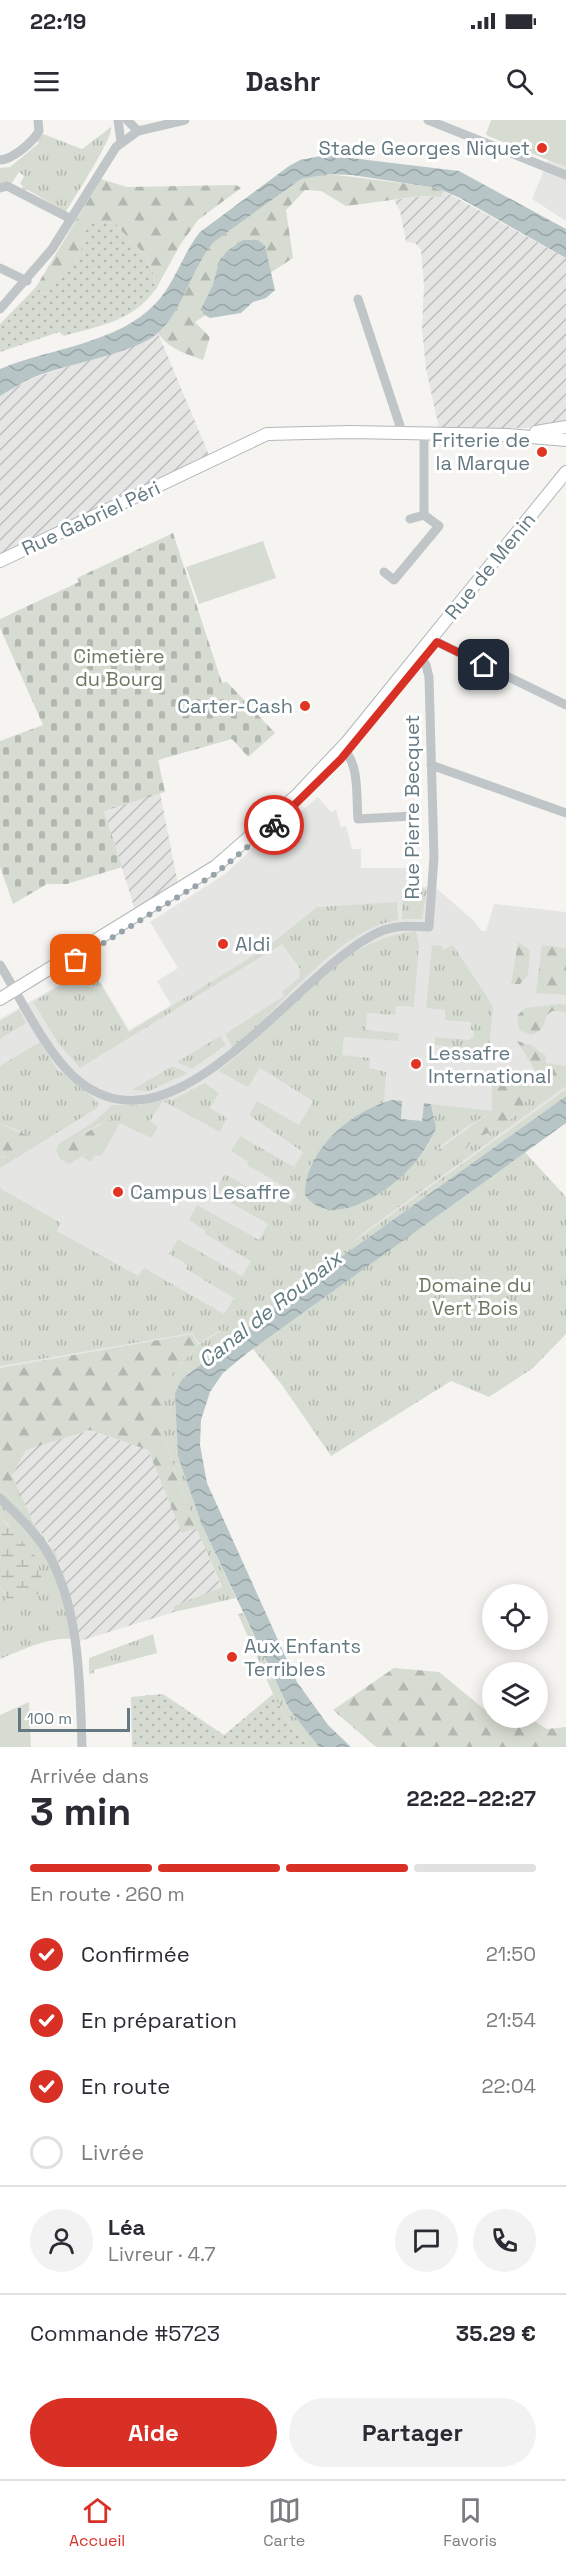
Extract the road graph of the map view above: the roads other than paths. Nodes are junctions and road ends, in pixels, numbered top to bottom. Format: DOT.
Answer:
graph roads {
  1 [pos="38,120"];
  2 [pos="118,120"];
  3 [pos="127,120"];
  4 [pos="185,120"];
  5 [pos="428,120"];
  6 [pos="446,123"];
  7 [pos="138,131"];
  8 [pos="121,142"];
  9 [pos="0,160"];
  10 [pos="566,175"];
  11 [pos="0,188"];
  12 [pos="71,219"];
  13 [pos="0,268"];
  14 [pos="27,281"];
  15 [pos="358,299"];
  16 [pos="0,309"];
  17 [pos="566,431"];
  18 [pos="403,435"];
  19 [pos="424,435"];
  20 [pos="508,435"];
  21 [pos="552,438"];
  22 [pos="566,446"];
  23 [pos="566,472"];
  24 [pos="566,483"];
  25 [pos="424,515"];
  26 [pos="410,519"];
  27 [pos="0,561"];
  28 [pos="384,572"];
  29 [pos="434,641"];
  30 [pos="420,657"];
  31 [pos="566,705"];
  32 [pos="344,750"];
  33 [pos="431,765"];
  34 [pos="566,813"];
  35 [pos="413,816"];
  36 [pos="0,965"];
  37 [pos="17,993"];
  38 [pos="0,999"];
  39 [pos="0,1006"];
  40 [pos="0,1498"];
  41 [pos="82,1747"];
  1 -- 9 [label="street"];
  2 -- 8 [label="street"];
  3 -- 7 [label="street"];
  4 -- 7 [label="street"];
  5 -- 6 [label="street"];
  6 -- 10 [label="street"];
  7 -- 8 [label="street"];
  8 -- 12 [label="street"];
  11 -- 12 [label="street"];
  12 -- 14 [label="street"];
  13 -- 14 [label="street"];
  14 -- 16 [label="street"];
  15 -- 18 [label="street"];
  17 -- 20 [label="main road, Rue Gabriel Péri"];
  17 -- 21 [label="main road, Rue Gabriel Péri"];
  18 -- 19 [label="main road, Rue Gabriel Péri"];
  18 -- 27 [label="main road, Rue Gabriel Péri"];
  19 -- 20 [label="main road, Rue Gabriel Péri"];
  19 -- 25 [label="street"];
  20 -- 21 [label="main road, Rue Gabriel Péri"];
  21 -- 22 [label="main road, Rue Gabriel Péri"];
  23 -- 29 [label="main road, Rue de Menin"];
  24 -- 29 [label="main road, Rue de Menin"];
  25 -- 26 [label="street"];
  25 -- 28 [label="street"];
  29 -- 30 [label="main road, Rue de Menin"];
  29 -- 31 [label="street"];
  30 -- 32 [label="main road, Rue de Menin"];
  30 -- 33 [label="street, Rue Pierre Becquet"];
  32 -- 35 [label="street"];
  32 -- 37 [label="main road, Rue de Menin"];
  33 -- 34 [label="street"];
  33 -- 37 [label="street, Rue Pierre Becquet"];
  36 -- 37 [label="street"];
  37 -- 38 [label="main road, Rue de Menin"];
  37 -- 39 [label="main road, Rue de Menin"];
  40 -- 41 [label="street"];
}
